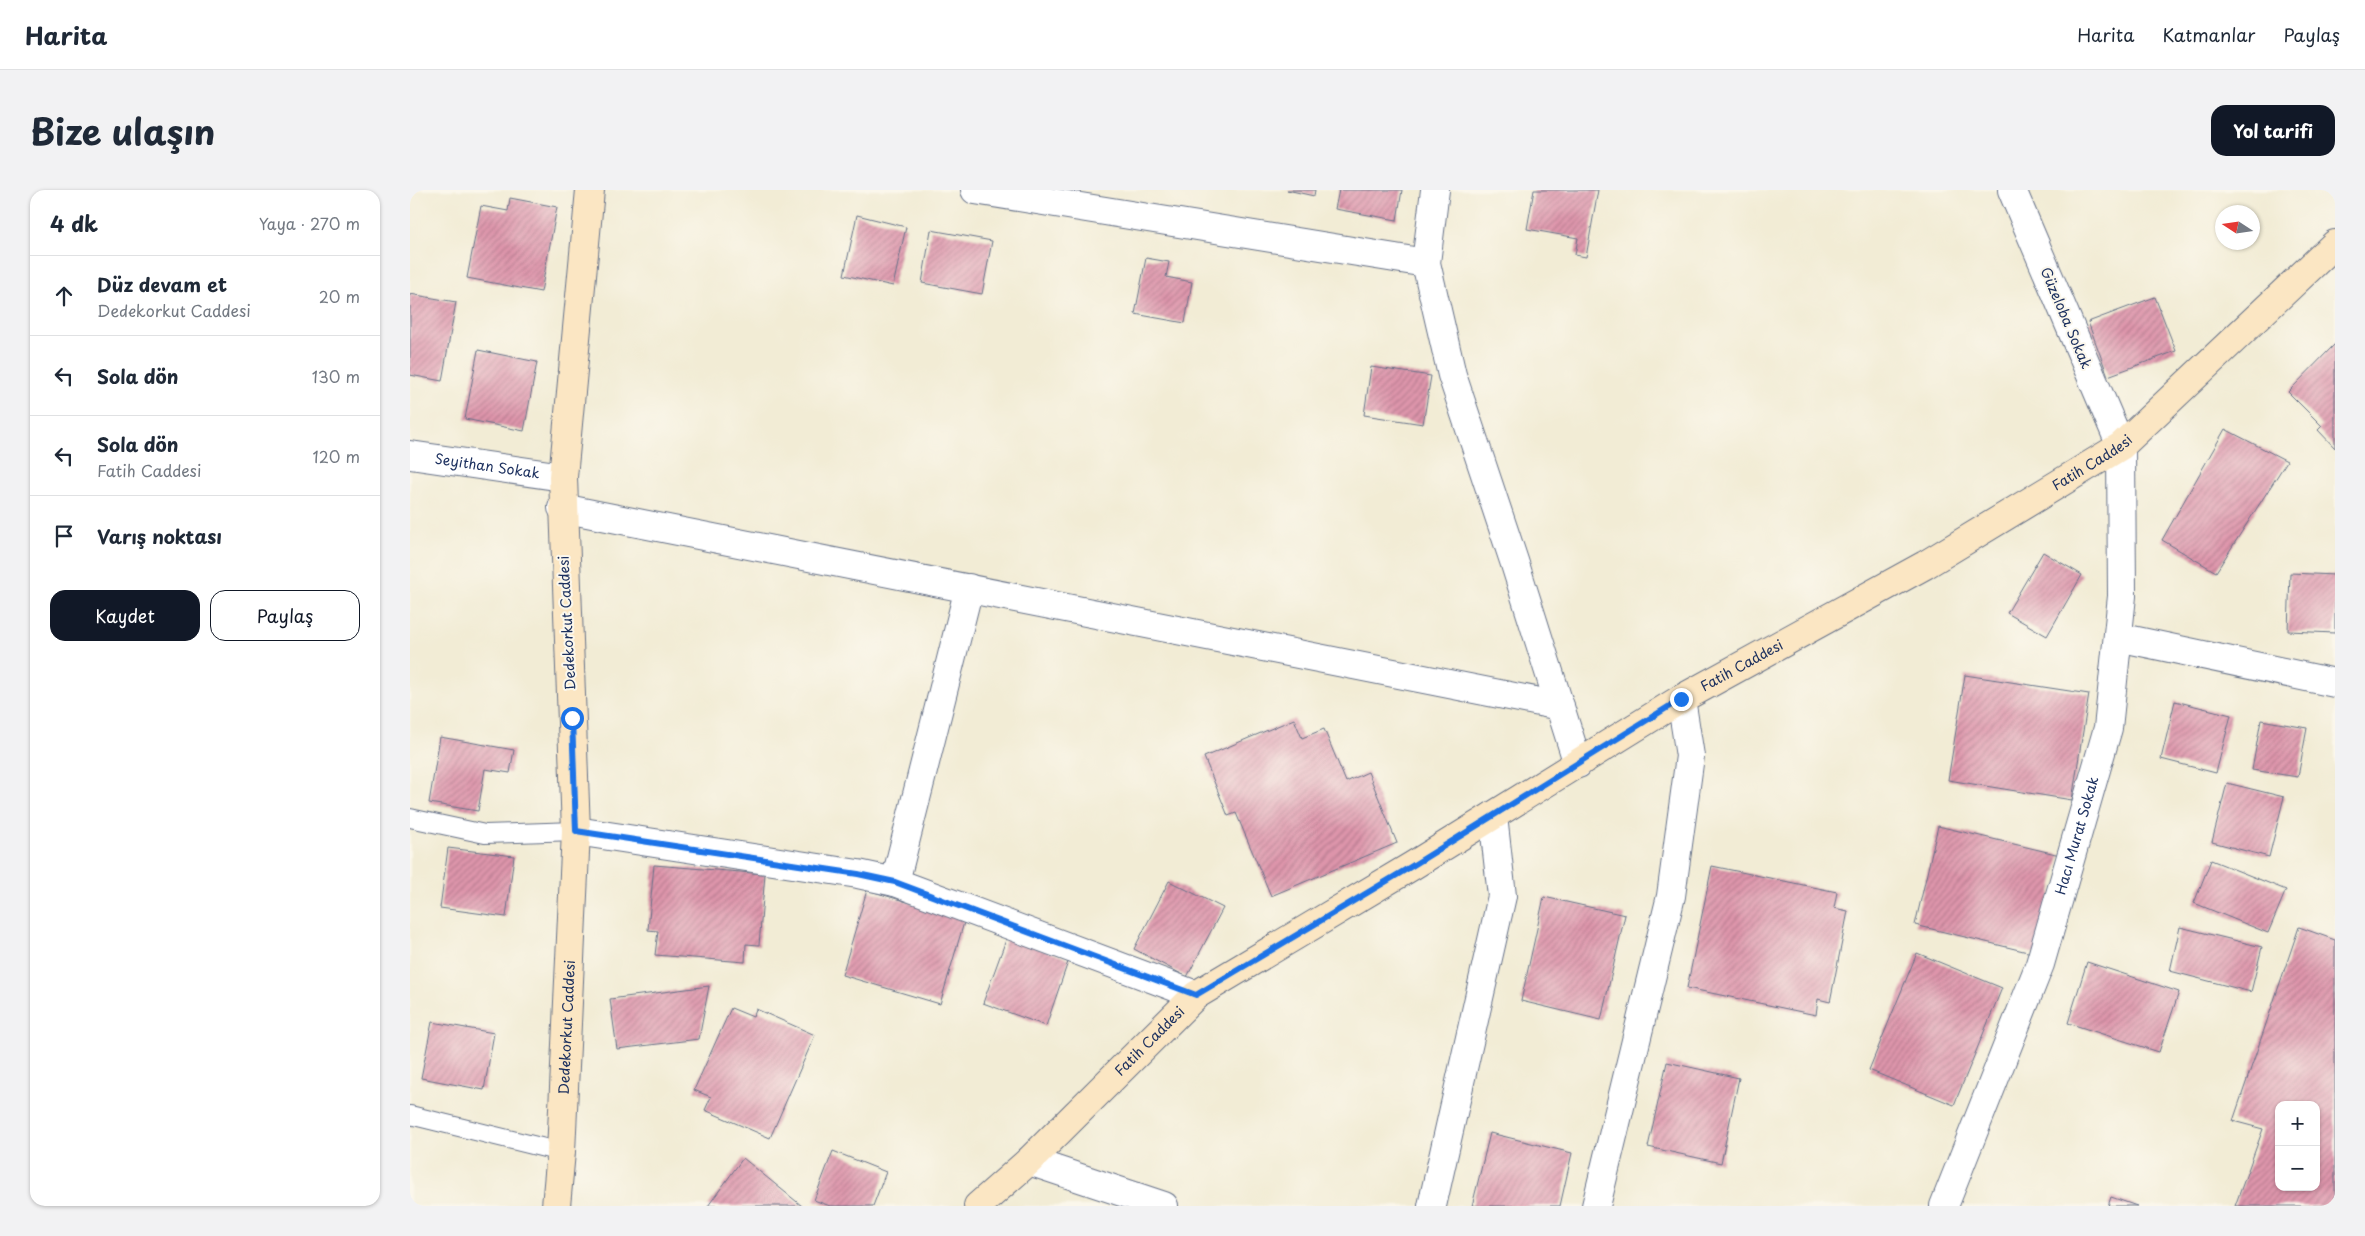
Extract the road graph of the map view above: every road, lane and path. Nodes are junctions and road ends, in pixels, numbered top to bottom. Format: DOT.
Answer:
graph roads {
  1 [pos="590,190"];
  2 [pos="975,190"];
  3 [pos="1436,190"];
  4 [pos="2012,190"];
  5 [pos="1029,194"];
  6 [pos="2335,244"];
  7 [pos="1426,263"];
  8 [pos="2121,446"];
  9 [pos="410,455"];
  10 [pos="562,477"];
  11 [pos="562,508"];
  12 [pos="969,588"];
  13 [pos="2118,638"];
  14 [pos="2335,683"];
  15 [pos="1681,699"];
  16 [pos="1560,706"];
  17 [pos="1578,764"];
  18 [pos="1493,816"];
  19 [pos="410,818"];
  20 [pos="576,831"];
  21 [pos="895,882"];
  22 [pos="1196,995"];
  23 [pos="410,1115"];
  24 [pos="561,1152"];
  25 [pos="1028,1162"];
  26 [pos="556,1206"];
  27 [pos="978,1206"];
  28 [pos="1164,1206"];
  29 [pos="1432,1206"];
  30 [pos="1596,1206"];
  31 [pos="1944,1206"];
  1 -- 10 [label="street, Dedekorkut Caddesi"];
  2 -- 5 [label="street"];
  3 -- 7 [label="street"];
  4 -- 8 [label="street, Güzeloba Sokak"];
  5 -- 7 [label="street"];
  6 -- 8 [label="street, Fatih Caddesi"];
  7 -- 16 [label="street"];
  8 -- 13 [label="street, Hacı Murat Sokak"];
  8 -- 15 [label="street, Fatih Caddesi"];
  9 -- 10 [label="street, Seyithan Sokak"];
  10 -- 11 [label="street, Dedekorkut Caddesi"];
  11 -- 12 [label="street"];
  11 -- 20 [label="street, Dedekorkut Caddesi"];
  12 -- 16 [label="street"];
  12 -- 21 [label="street"];
  13 -- 14 [label="street"];
  13 -- 31 [label="street, Hacı Murat Sokak"];
  15 -- 17 [label="street, Fatih Caddesi"];
  15 -- 30 [label="street"];
  16 -- 17 [label="street"];
  17 -- 18 [label="street, Fatih Caddesi"];
  18 -- 22 [label="street, Fatih Caddesi"];
  18 -- 29 [label="street"];
  19 -- 20 [label="lane"];
  20 -- 21 [label="street"];
  20 -- 24 [label="street, Dedekorkut Caddesi"];
  21 -- 22 [label="street"];
  22 -- 25 [label="street, Fatih Caddesi"];
  23 -- 24 [label="lane"];
  24 -- 26 [label="street, Dedekorkut Caddesi"];
  25 -- 27 [label="street, Fatih Caddesi"];
  25 -- 28 [label="street"];
}
